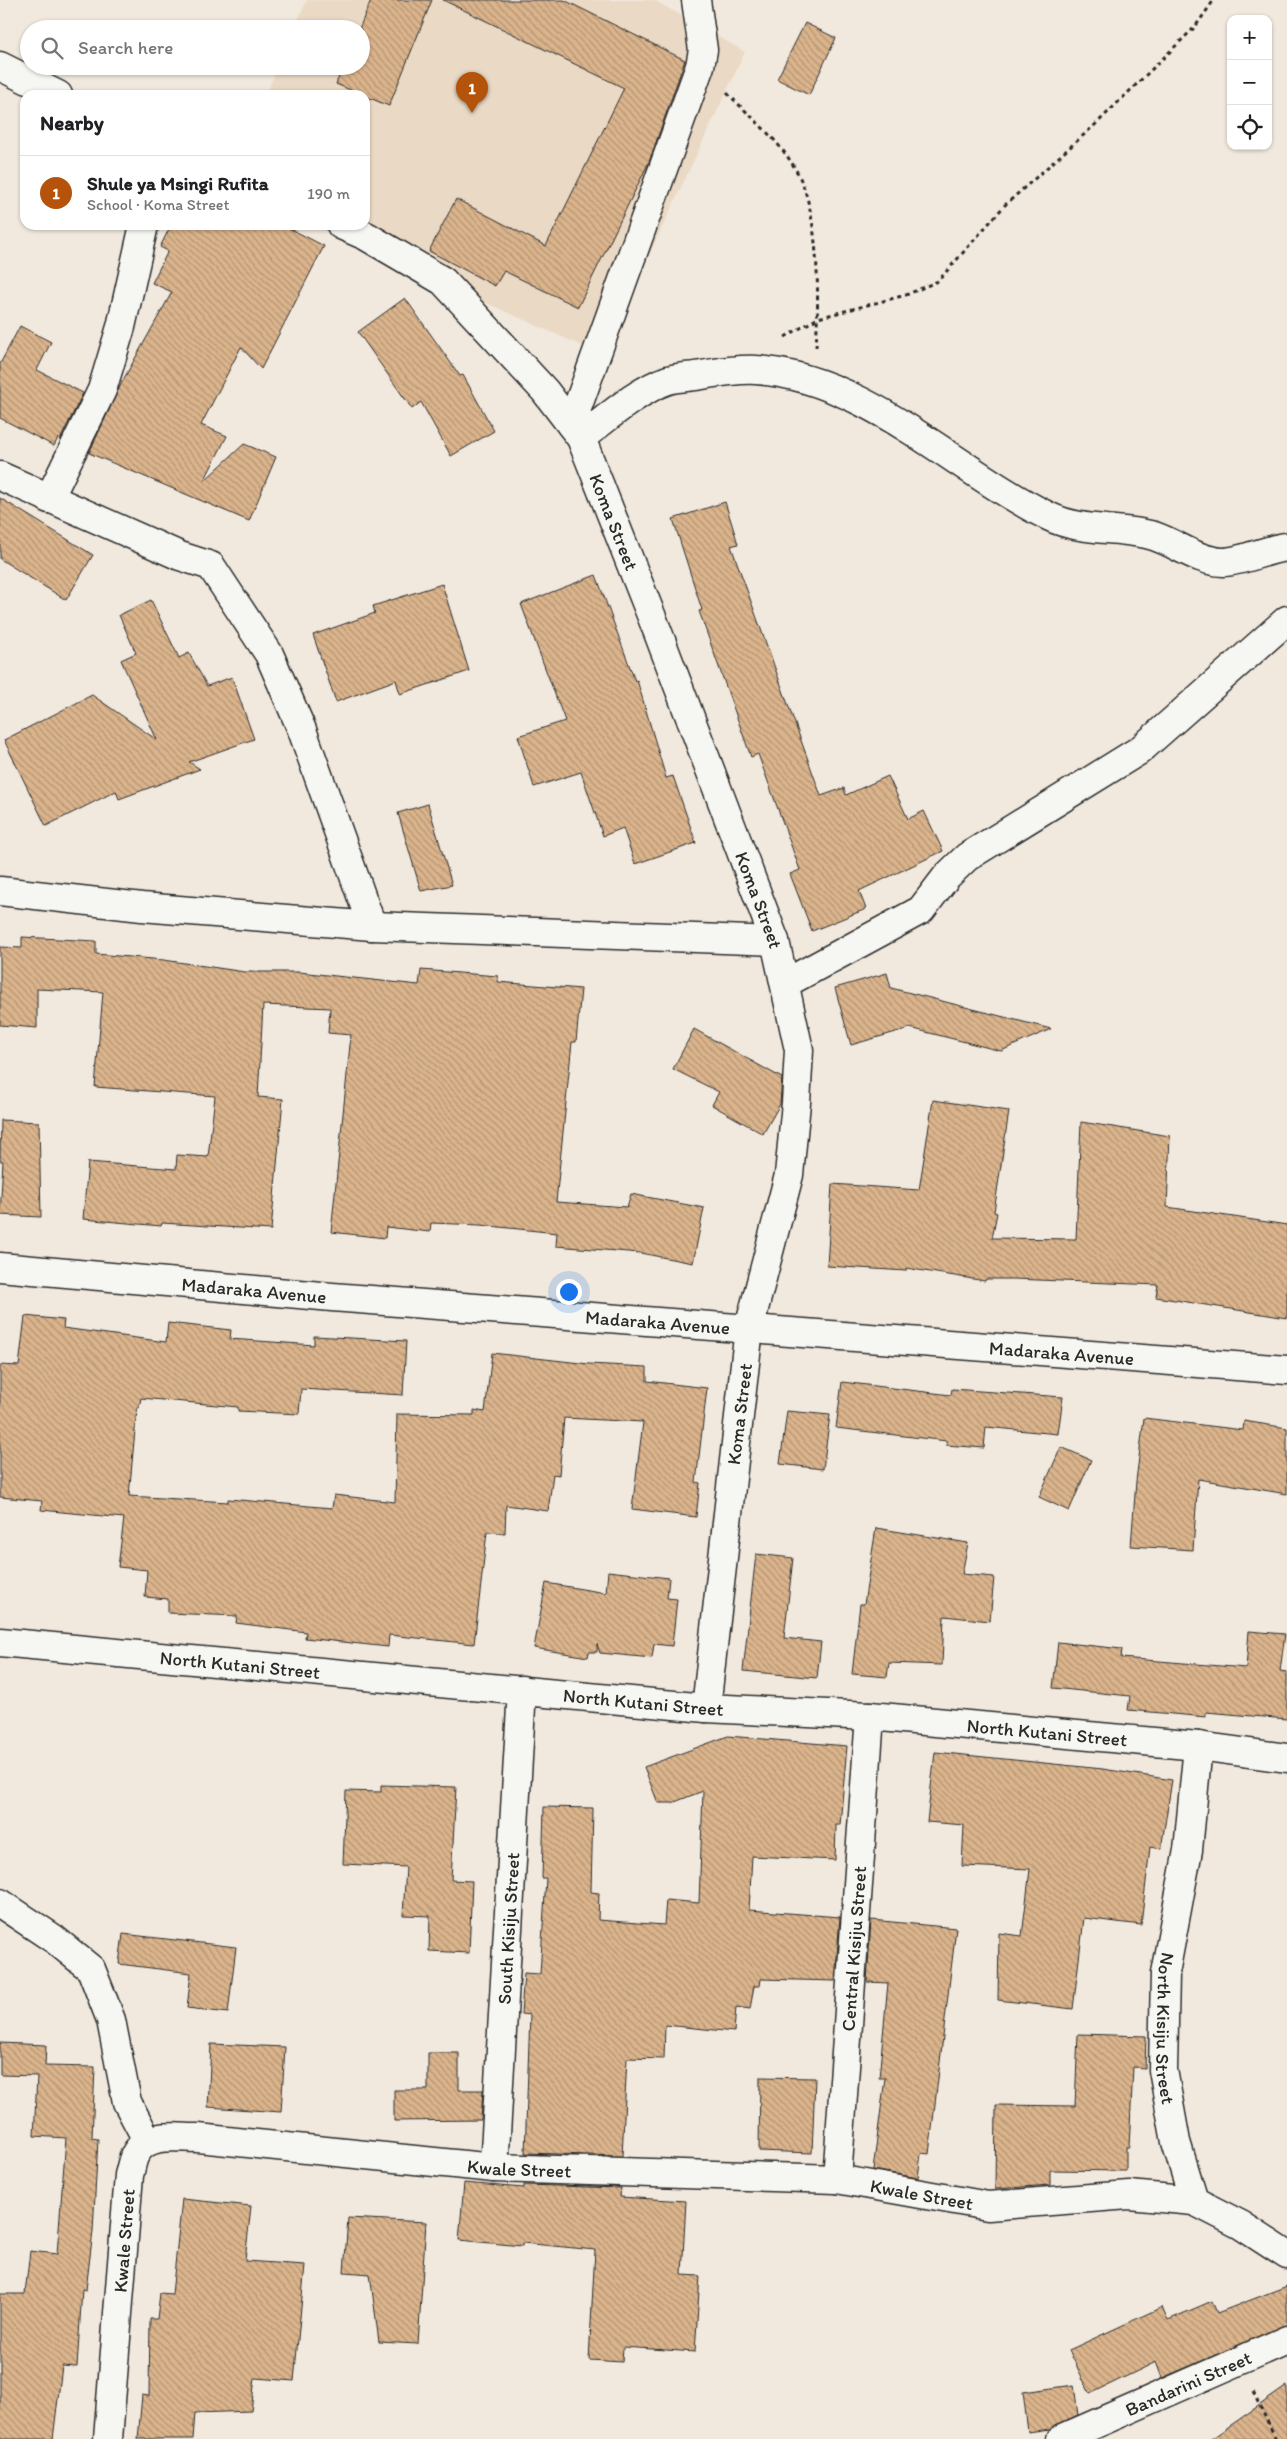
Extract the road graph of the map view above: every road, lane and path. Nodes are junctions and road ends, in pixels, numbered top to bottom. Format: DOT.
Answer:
graph roads {
  1 [pos="696,0"];
  2 [pos="1214,0"];
  3 [pos="0,66"];
  4 [pos="700,66"];
  5 [pos="48,90"];
  6 [pos="143,230"];
  7 [pos="352,230"];
  8 [pos="818,318"];
  9 [pos="782,339"];
  10 [pos="814,383"];
  11 [pos="576,432"];
  12 [pos="0,476"];
  13 [pos="49,499"];
  14 [pos="1287,547"];
  15 [pos="1287,620"];
  16 [pos="0,891"];
  17 [pos="372,926"];
  18 [pos="775,941"];
  19 [pos="786,982"];
  20 [pos="0,1267"];
  21 [pos="749,1328"];
  22 [pos="1287,1370"];
  23 [pos="0,1642"];
  24 [pos="522,1690"];
  25 [pos="706,1708"];
  26 [pos="870,1716"];
  27 [pos="1198,1746"];
  28 [pos="1287,1758"];
  29 [pos="0,1903"];
  30 [pos="147,2140"];
  31 [pos="494,2168"];
  32 [pos="837,2179"];
  33 [pos="1194,2201"];
  34 [pos="1287,2255"];
  35 [pos="1287,2340"];
  36 [pos="1237,2360"];
  37 [pos="108,2439"];
  38 [pos="1061,2439"];
  39 [pos="1276,2439"];
  1 -- 4 [label="street"];
  2 -- 8 [label="path"];
  3 -- 5 [label="street"];
  4 -- 8 [label="path"];
  4 -- 11 [label="street"];
  6 -- 13 [label="street"];
  7 -- 11 [label="street, Koma Street"];
  8 -- 9 [label="path"];
  8 -- 10 [label="path"];
  10 -- 11 [label="street"];
  10 -- 14 [label="street"];
  11 -- 18 [label="street, Koma Street"];
  12 -- 13 [label="street"];
  13 -- 17 [label="street"];
  15 -- 19 [label="street"];
  16 -- 17 [label="street"];
  17 -- 18 [label="street"];
  18 -- 19 [label="street, Koma Street"];
  19 -- 21 [label="street, Koma Street"];
  20 -- 21 [label="street, Madaraka Avenue"];
  21 -- 22 [label="street, Madaraka Avenue"];
  21 -- 25 [label="street, Koma Street"];
  23 -- 24 [label="street, North Kutani Street"];
  24 -- 25 [label="street, North Kutani Street"];
  24 -- 31 [label="street, South Kisiju Street"];
  25 -- 26 [label="street, North Kutani Street"];
  26 -- 27 [label="street, North Kutani Street"];
  26 -- 32 [label="street, Central Kisiju Street"];
  27 -- 28 [label="street, North Kutani Street"];
  27 -- 33 [label="street, North Kisiju Street"];
  29 -- 30 [label="street"];
  30 -- 31 [label="street, Kwale Street"];
  30 -- 37 [label="street, Kwale Street"];
  31 -- 32 [label="street, Kwale Street"];
  32 -- 33 [label="street, Kwale Street"];
  33 -- 34 [label="street"];
  35 -- 36 [label="street, Bandarini Street"];
  36 -- 38 [label="street, Bandarini Street"];
  36 -- 39 [label="path"];
}
